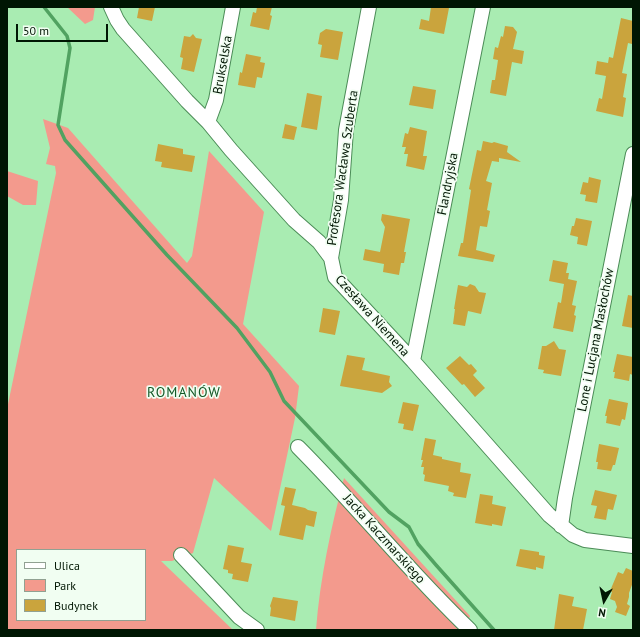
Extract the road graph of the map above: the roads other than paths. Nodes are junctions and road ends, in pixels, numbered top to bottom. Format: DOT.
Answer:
graph roads {
  1 [pos="111,7"];
  2 [pos="233,7"];
  3 [pos="369,7"];
  4 [pos="483,7"];
  5 [pos="208,122"];
  6 [pos="633,154"];
  7 [pos="331,258"];
  8 [pos="412,360"];
  9 [pos="298,447"];
  10 [pos="561,526"];
  11 [pos="633,546"];
  12 [pos="181,555"];
  13 [pos="257,630"];
  14 [pos="470,630"];
  1 -- 5 [label="street, Czesława Niemena"];
  2 -- 5 [label="street, Brukselska"];
  3 -- 7 [label="street, Profesora Wacława Szuberta"];
  4 -- 8 [label="street, Flandryjska"];
  5 -- 7 [label="street, Czesława Niemena"];
  6 -- 10 [label="street, Lone i Lucjana Masłochów"];
  7 -- 8 [label="street, Czesława Niemena"];
  8 -- 10 [label="street, Czesława Niemena"];
  9 -- 14 [label="street, Jacka Kaczmarskiego"];
  10 -- 11 [label="street, Czesława Niemena"];
  12 -- 13 [label="street"];
}
